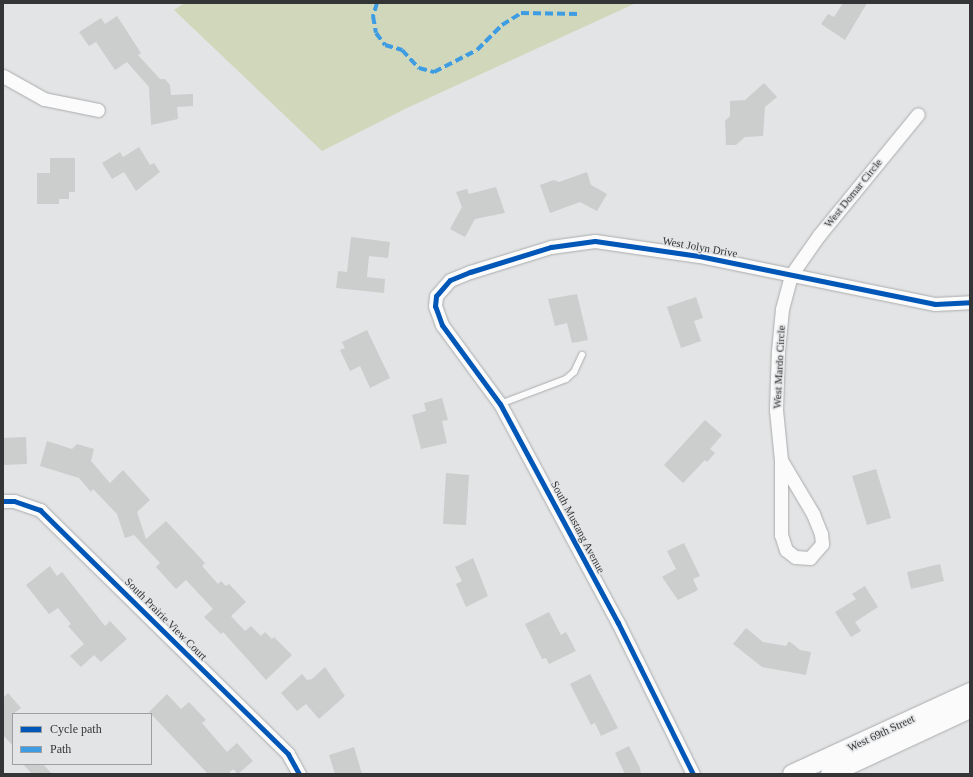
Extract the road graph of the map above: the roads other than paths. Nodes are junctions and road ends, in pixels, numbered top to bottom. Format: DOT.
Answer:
graph roads {
  1 [pos="3,76"];
  2 [pos="98,110"];
  3 [pos="918,114"];
  4 [pos="791,275"];
  5 [pos="436,296"];
  6 [pos="970,302"];
  7 [pos="582,355"];
  8 [pos="500,404"];
  9 [pos="781,460"];
  10 [pos="3,501"];
  11 [pos="970,692"];
  12 [pos="970,709"];
  13 [pos="299,774"];
  14 [pos="693,774"];
  15 [pos="792,774"];
  16 [pos="830,774"];
  1 -- 2 [label="street"];
  3 -- 4 [label="street, West Domar Circle"];
  4 -- 5 [label="street, West Jolyn Drive"];
  4 -- 6 [label="street, West Jolyn Drive"];
  4 -- 9 [label="street, West Mardo Circle"];
  5 -- 8 [label="street, South Mustang Avenue"];
  7 -- 8 [label="lane"];
  8 -- 14 [label="street, South Mustang Avenue"];
  9 -- 9 [label="street, West Mardo Circle"];
  10 -- 13 [label="street, South Prairie View Court"];
  11 -- 15 [label="main road, West 69th Street"];
  12 -- 16 [label="main road, West 69th Street"];
}
